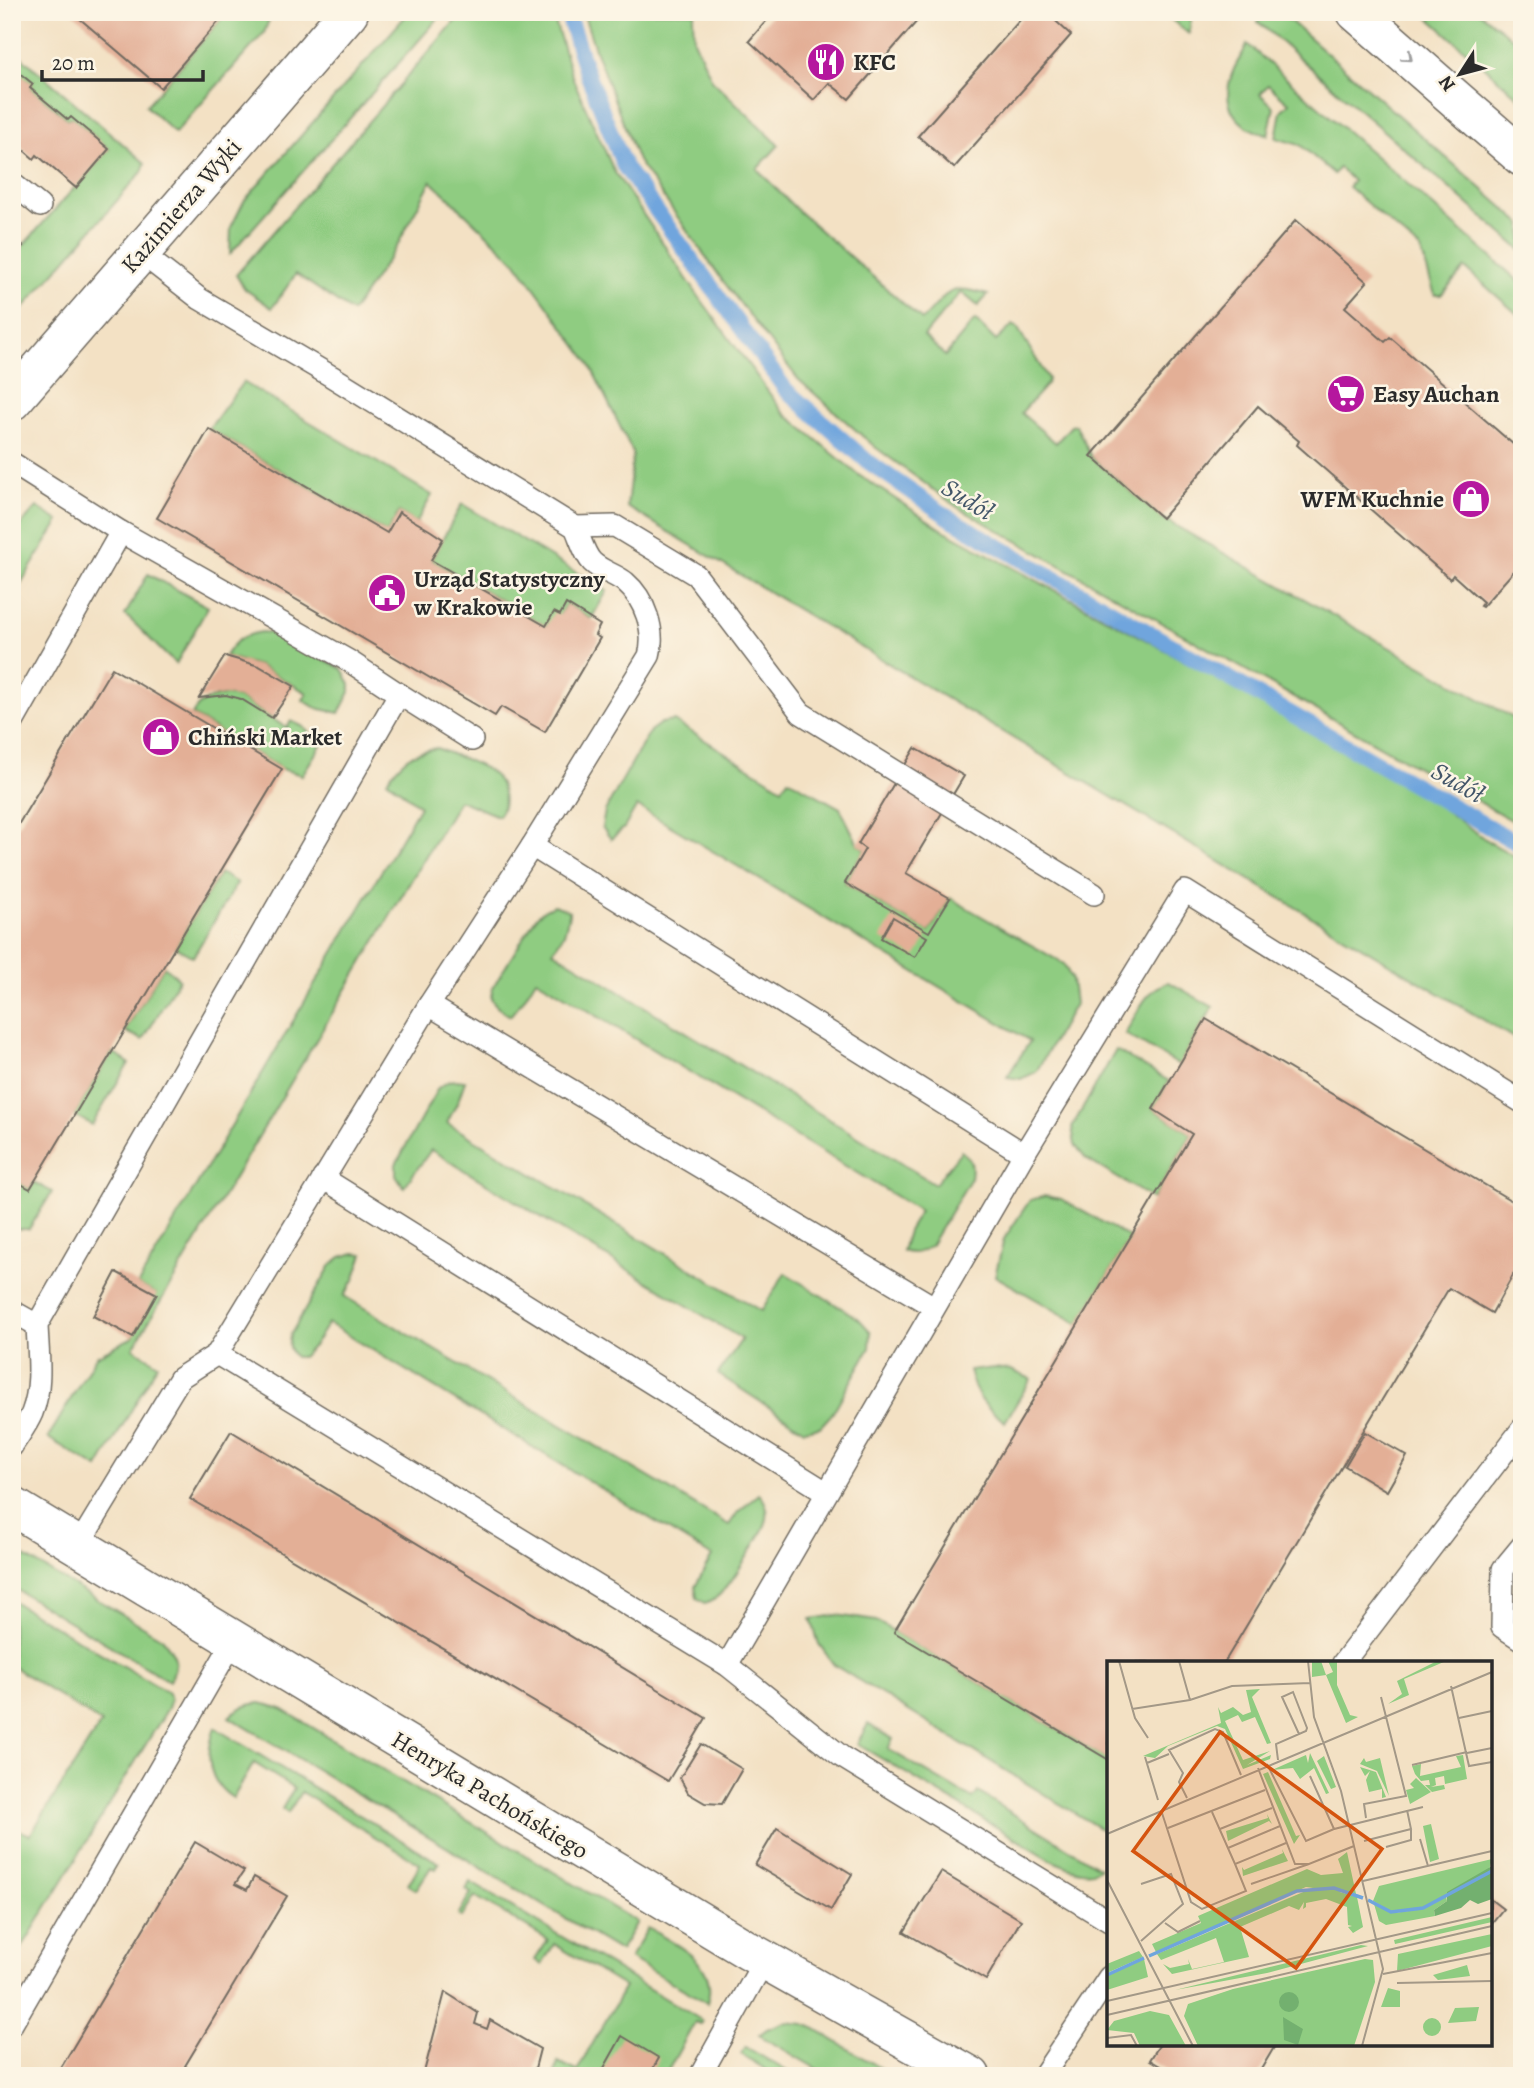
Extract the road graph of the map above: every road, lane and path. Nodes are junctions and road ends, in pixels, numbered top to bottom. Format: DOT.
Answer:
graph roads {
  1 [pos="349,12"];
  2 [pos="1356,12"];
  3 [pos="1522,157"];
  4 [pos="12,183"];
  5 [pos="40,206"];
  6 [pos="141,253"];
  7 [pos="12,401"];
  8 [pos="12,463"];
  9 [pos="575,527"];
  10 [pos="121,532"];
  11 [pos="399,694"];
  12 [pos="12,724"];
  13 [pos="472,740"];
  14 [pos="532,846"];
  15 [pos="1094,894"];
  16 [pos="429,1005"];
  17 [pos="1522,1102"];
  18 [pos="1024,1154"];
  19 [pos="323,1178"];
  20 [pos="934,1307"];
  21 [pos="12,1311"];
  22 [pos="37,1325"];
  23 [pos="217,1354"];
  24 [pos="1522,1429"];
  25 [pos="12,1446"];
  26 [pos="826,1492"];
  27 [pos="12,1506"];
  28 [pos="78,1546"];
  29 [pos="1522,1546"];
  30 [pos="234,1640"];
  31 [pos="1522,1640"];
  32 [pos="1345,1661"];
  33 [pos="727,1665"];
  34 [pos="1107,1919"];
  35 [pos="765,1959"];
  36 [pos="1107,1980"];
  37 [pos="12,2024"];
  38 [pos="700,2076"];
  39 [pos="971,2076"];
  40 [pos="1043,2076"];
  1 -- 6 [label="street, Kazimierza Wyki"];
  2 -- 3 [label="street, one-way"];
  4 -- 5 [label="lane"];
  6 -- 7 [label="street, Kazimierza Wyki"];
  6 -- 9 [label="lane"];
  8 -- 10 [label="lane"];
  9 -- 14 [label="lane"];
  9 -- 15 [label="lane"];
  10 -- 11 [label="lane"];
  10 -- 12 [label="lane"];
  11 -- 13 [label="lane"];
  11 -- 22 [label="lane"];
  14 -- 16 [label="lane"];
  14 -- 18 [label="lane"];
  16 -- 19 [label="lane"];
  16 -- 20 [label="lane"];
  17 -- 18 [label="lane"];
  18 -- 20 [label="lane"];
  19 -- 23 [label="lane"];
  19 -- 26 [label="lane"];
  20 -- 26 [label="lane"];
  21 -- 22 [label="lane"];
  22 -- 25 [label="lane"];
  23 -- 28 [label="lane"];
  23 -- 33 [label="lane"];
  24 -- 32 [label="lane"];
  26 -- 33 [label="lane"];
  27 -- 28 [label="street, Henryka Pachońskiego"];
  28 -- 30 [label="street, Henryka Pachońskiego"];
  29 -- 31 [label="lane"];
  30 -- 35 [label="street, Henryka Pachońskiego"];
  30 -- 37 [label="lane"];
  33 -- 34 [label="lane"];
  35 -- 38 [label="lane"];
  35 -- 39 [label="street, Henryka Pachońskiego"];
  36 -- 40 [label="lane"];
}
